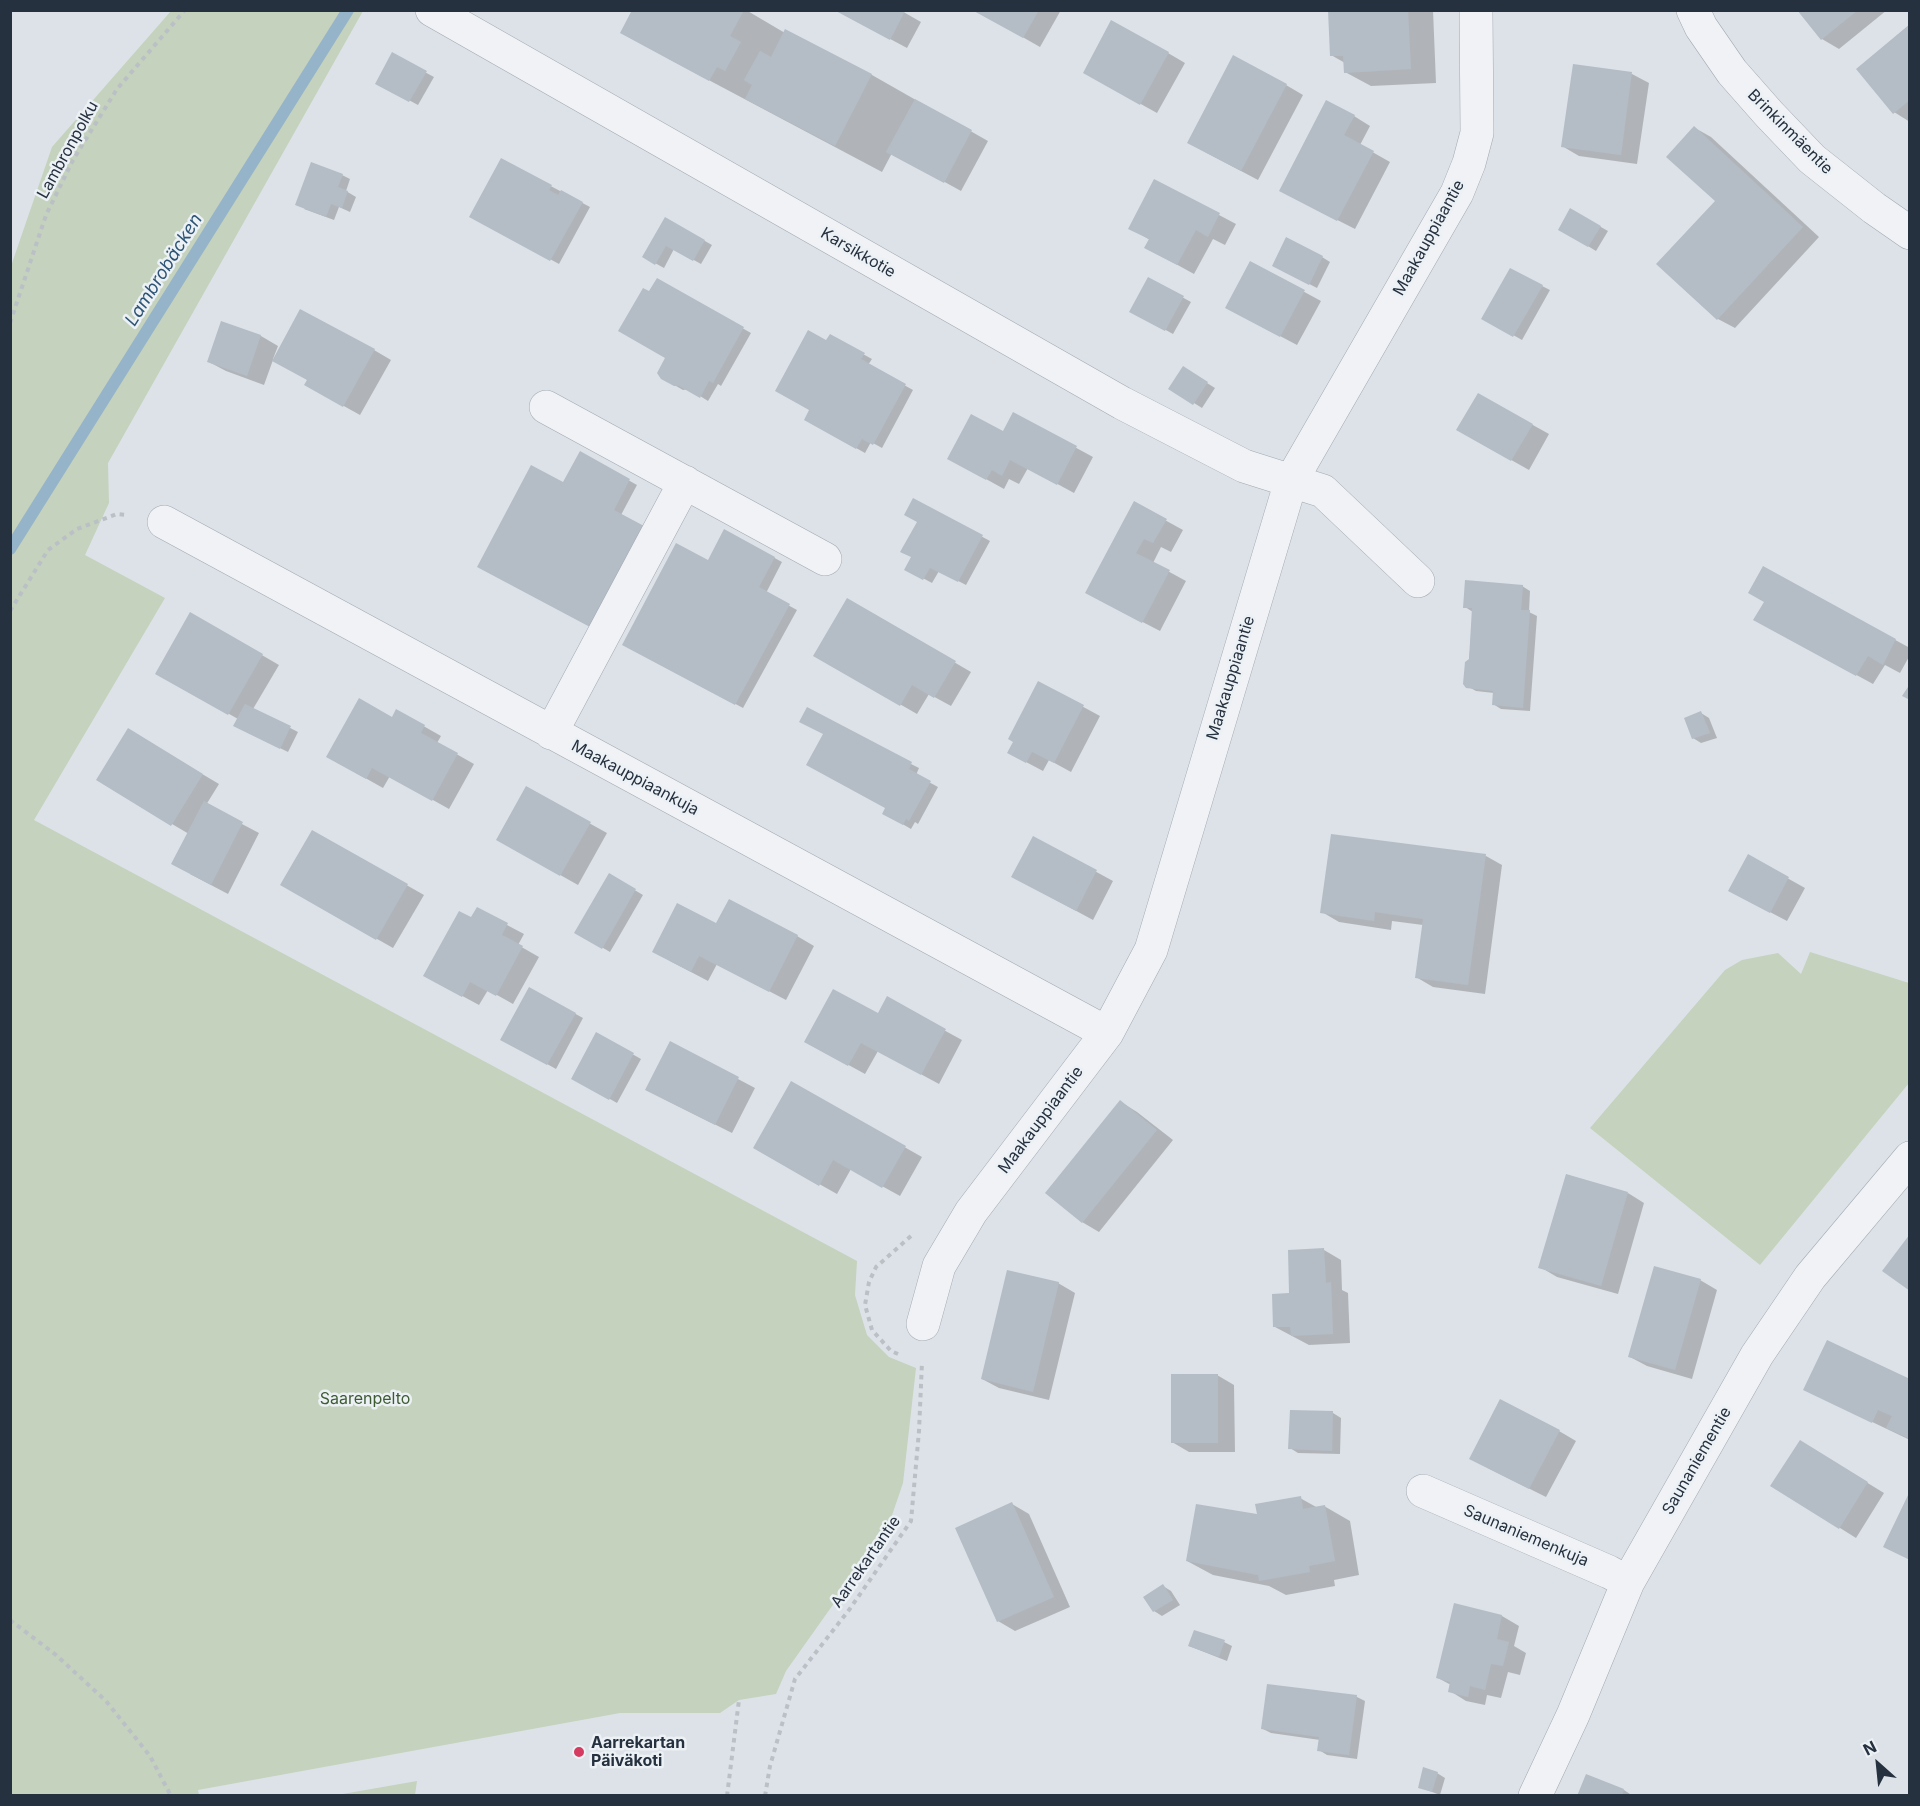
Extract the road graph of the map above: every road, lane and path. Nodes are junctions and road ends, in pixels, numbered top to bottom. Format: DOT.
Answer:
graph roads {
  1 [pos="185,10"];
  2 [pos="432,10"];
  3 [pos="1476,10"];
  4 [pos="1693,10"];
  5 [pos="1910,233"];
  6 [pos="10,323"];
  7 [pos="546,406"];
  8 [pos="1291,481"];
  9 [pos="685,482"];
  10 [pos="164,522"];
  11 [pos="825,559"];
  12 [pos="1418,581"];
  13 [pos="10,611"];
  14 [pos="551,733"];
  15 [pos="1107,1033"];
  16 [pos="1910,1158"];
  17 [pos="912,1236"];
  18 [pos="924,1324"];
  19 [pos="901,1355"];
  20 [pos="916,1359"];
  21 [pos="1423,1491"];
  22 [pos="1628,1582"];
  23 [pos="10,1620"];
  24 [pos="739,1700"];
  25 [pos="171,1796"];
  26 [pos="727,1796"];
  27 [pos="765,1796"];
  28 [pos="1535,1796"];
  1 -- 6 [label="path, Lambronpolku"];
  2 -- 8 [label="street, Karsikkotie"];
  3 -- 8 [label="street, Maakauppiaantie"];
  4 -- 5 [label="street, Brinkinmäentie"];
  7 -- 9 [label="street"];
  8 -- 12 [label="street, Karsikkotie"];
  8 -- 15 [label="street, Maakauppiaantie"];
  9 -- 11 [label="street"];
  9 -- 14 [label="street"];
  10 -- 13 [label="path"];
  10 -- 14 [label="street, Maakauppiaankuja"];
  14 -- 15 [label="street, Maakauppiaankuja"];
  15 -- 18 [label="street, Maakauppiaantie"];
  16 -- 22 [label="street, Saunaniementie"];
  17 -- 19 [label="path"];
  20 -- 27 [label="path, Aarrekartantie"];
  21 -- 22 [label="street, Saunaniemenkuja"];
  22 -- 28 [label="street, Saunaniementie"];
  23 -- 25 [label="path"];
  24 -- 26 [label="path"];
}
